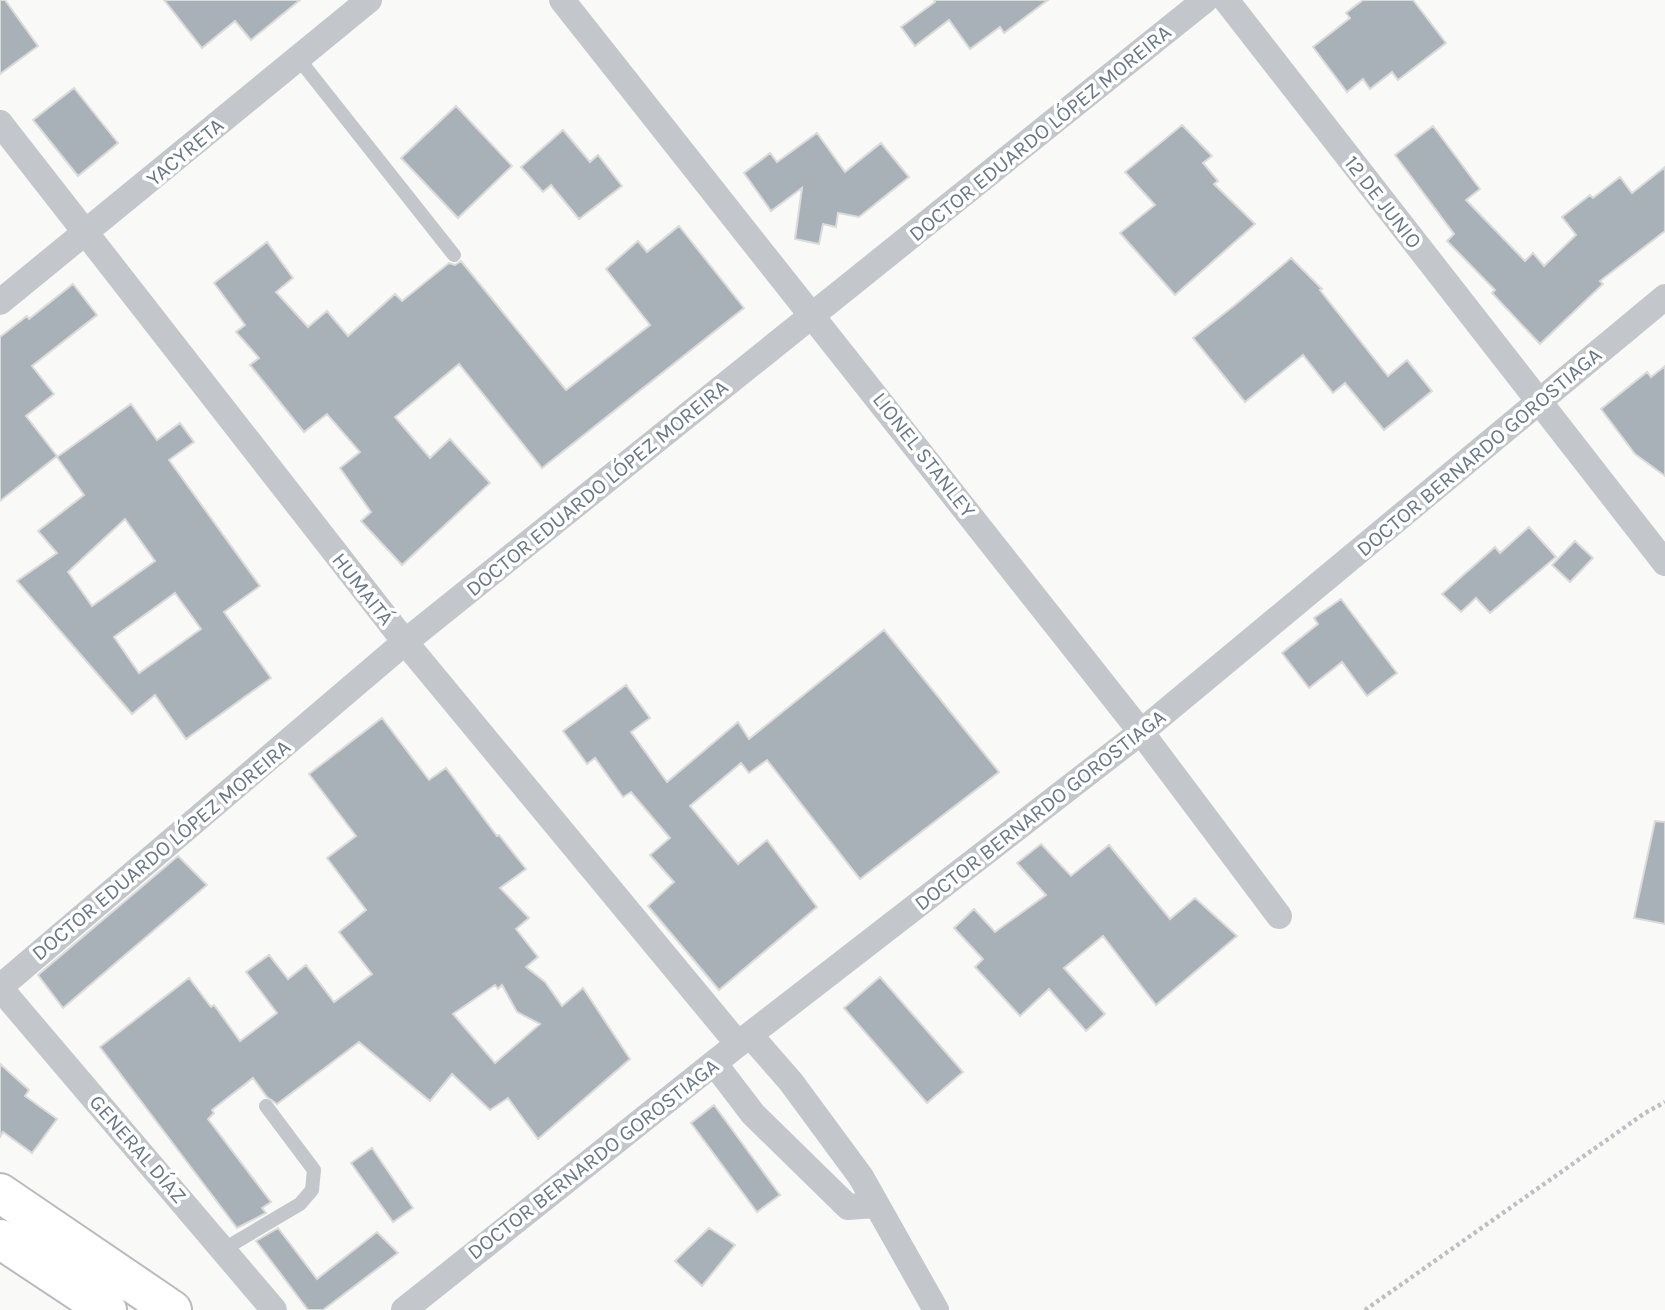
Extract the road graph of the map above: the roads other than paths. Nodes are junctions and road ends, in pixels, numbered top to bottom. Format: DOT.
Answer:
graph roads {
  1 [pos="369,0"];
  2 [pos="562,0"];
  3 [pos="1205,0"];
  4 [pos="1226,0"];
  5 [pos="298,58"];
  6 [pos="0,123"];
  7 [pos="87,233"];
  8 [pos="454,255"];
  9 [pos="1665,297"];
  10 [pos="0,303"];
  11 [pos="813,315"];
  12 [pos="1539,403"];
  13 [pos="1665,563"];
  14 [pos="405,642"];
  15 [pos="1141,732"];
  16 [pos="1279,916"];
  17 [pos="0,988"];
  18 [pos="744,1040"];
  19 [pos="714,1063"];
  20 [pos="265,1106"];
  21 [pos="0,1193"];
  22 [pos="876,1205"];
  23 [pos="0,1239"];
  24 [pos="224,1249"];
  25 [pos="68,1300"];
  26 [pos="107,1310"];
  27 [pos="173,1310"];
  28 [pos="274,1310"];
  29 [pos="404,1310"];
  30 [pos="936,1310"];
  1 -- 5 [label="street, YACYRETA"];
  2 -- 11 [label="street, LIONEL STANLEY"];
  3 -- 11 [label="street, DOCTOR EDUARDO LÓPEZ MOREIRA"];
  4 -- 12 [label="street, 12 DE JUNIO"];
  5 -- 7 [label="street, YACYRETA"];
  5 -- 8 [label="lane"];
  6 -- 7 [label="street, HUMAITÁ"];
  7 -- 10 [label="street, YACYRETA"];
  7 -- 14 [label="street, HUMAITÁ"];
  9 -- 12 [label="street, DOCTOR BERNARDO GOROSTIAGA"];
  11 -- 14 [label="street, DOCTOR EDUARDO LÓPEZ MOREIRA"];
  11 -- 15 [label="street, LIONEL STANLEY"];
  12 -- 13 [label="street, 12 DE JUNIO"];
  12 -- 15 [label="street, DOCTOR BERNARDO GOROSTIAGA"];
  14 -- 17 [label="street, DOCTOR EDUARDO LÓPEZ MOREIRA"];
  14 -- 18 [label="street, HUMAITÁ"];
  15 -- 16 [label="street, LIONEL STANLEY"];
  15 -- 18 [label="street, DOCTOR BERNARDO GOROSTIAGA"];
  17 -- 24 [label="street, GENERAL DÍAZ"];
  18 -- 19 [label="street, DOCTOR BERNARDO GOROSTIAGA"];
  18 -- 22 [label="street, HUMAITÁ"];
  19 -- 22 [label="street"];
  19 -- 29 [label="street, DOCTOR BERNARDO GOROSTIAGA"];
  20 -- 24 [label="lane"];
  21 -- 27 [label="highway"];
  22 -- 30 [label="street, HUMAITÁ"];
  23 -- 25 [label="highway"];
  24 -- 28 [label="street, GENERAL DÍAZ"];
  25 -- 26 [label="highway"];
}
